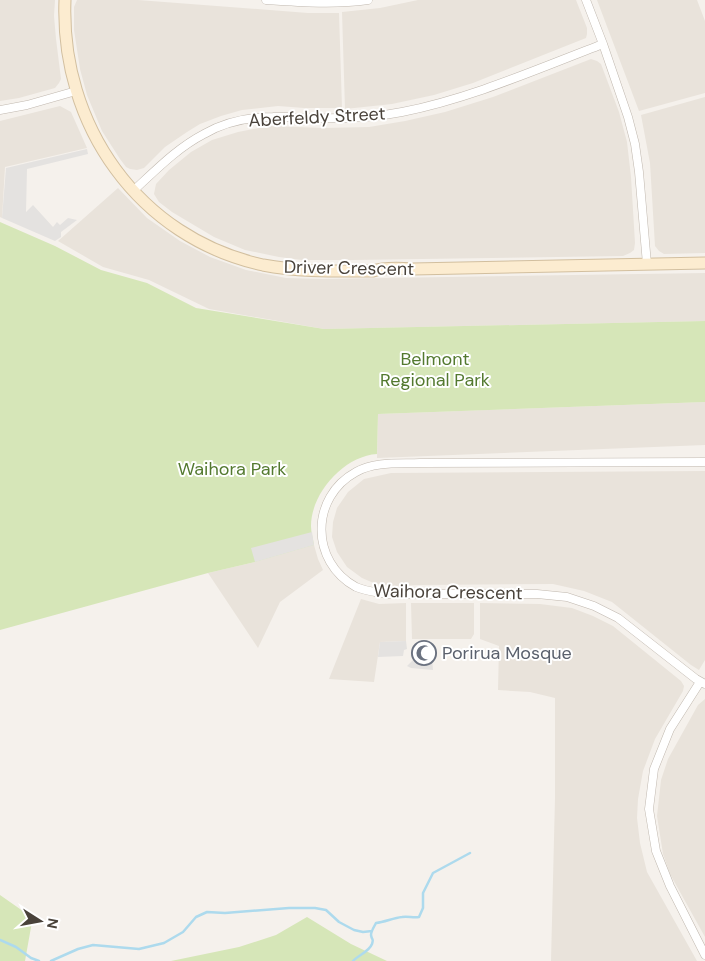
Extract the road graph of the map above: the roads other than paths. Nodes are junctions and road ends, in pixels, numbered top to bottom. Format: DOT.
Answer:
graph roads {
  1 [pos="65,0"];
  2 [pos="266,0"];
  3 [pos="368,0"];
  4 [pos="586,0"];
  5 [pos="603,44"];
  6 [pos="76,91"];
  7 [pos="0,110"];
  8 [pos="133,191"];
  9 [pos="705,263"];
  10 [pos="647,264"];
  11 [pos="705,462"];
  12 [pos="703,683"];
  13 [pos="705,955"];
  1 -- 6 [label="street, Driver Crescent"];
  2 -- 3 [label="street"];
  4 -- 5 [label="street"];
  5 -- 8 [label="street, Aberfeldy Street"];
  5 -- 10 [label="street"];
  6 -- 7 [label="street"];
  6 -- 8 [label="street, Driver Crescent"];
  8 -- 10 [label="street, Driver Crescent"];
  9 -- 10 [label="street, Driver Crescent"];
  11 -- 12 [label="street, Waihora Crescent"];
  12 -- 13 [label="street"];
}
